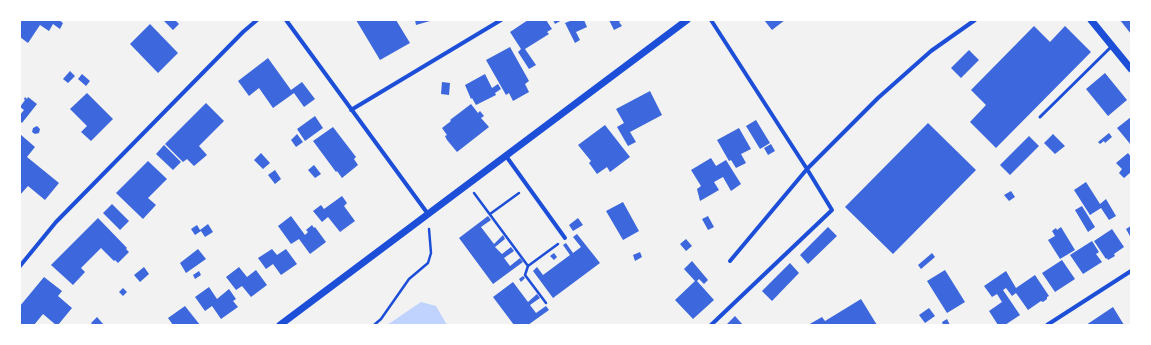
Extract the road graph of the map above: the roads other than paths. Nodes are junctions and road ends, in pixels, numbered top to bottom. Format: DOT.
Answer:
graph roads {
  1 [pos="257,20"];
  2 [pos="286,20"];
  3 [pos="501,20"];
  4 [pos="687,20"];
  5 [pos="711,20"];
  6 [pos="975,20"];
  7 [pos="1091,20"];
  8 [pos="1112,46"];
  9 [pos="1131,69"];
  10 [pos="351,110"];
  11 [pos="1040,117"];
  12 [pos="506,156"];
  13 [pos="807,169"];
  14 [pos="428,214"];
  15 [pos="564,238"];
  16 [pos="730,261"];
  17 [pos="20,266"];
  18 [pos="1131,271"];
  19 [pos="280,325"];
  20 [pos="711,325"];
  21 [pos="1047,325"];
  1 -- 17 [label="street"];
  2 -- 10 [label="street"];
  3 -- 10 [label="street"];
  4 -- 12 [label="street"];
  5 -- 13 [label="street"];
  6 -- 13 [label="street"];
  7 -- 8 [label="street"];
  8 -- 9 [label="street"];
  8 -- 11 [label="lane"];
  10 -- 14 [label="street"];
  12 -- 14 [label="street"];
  12 -- 15 [label="street"];
  13 -- 16 [label="street"];
  13 -- 20 [label="street"];
  14 -- 19 [label="street"];
  18 -- 21 [label="street"];
}
